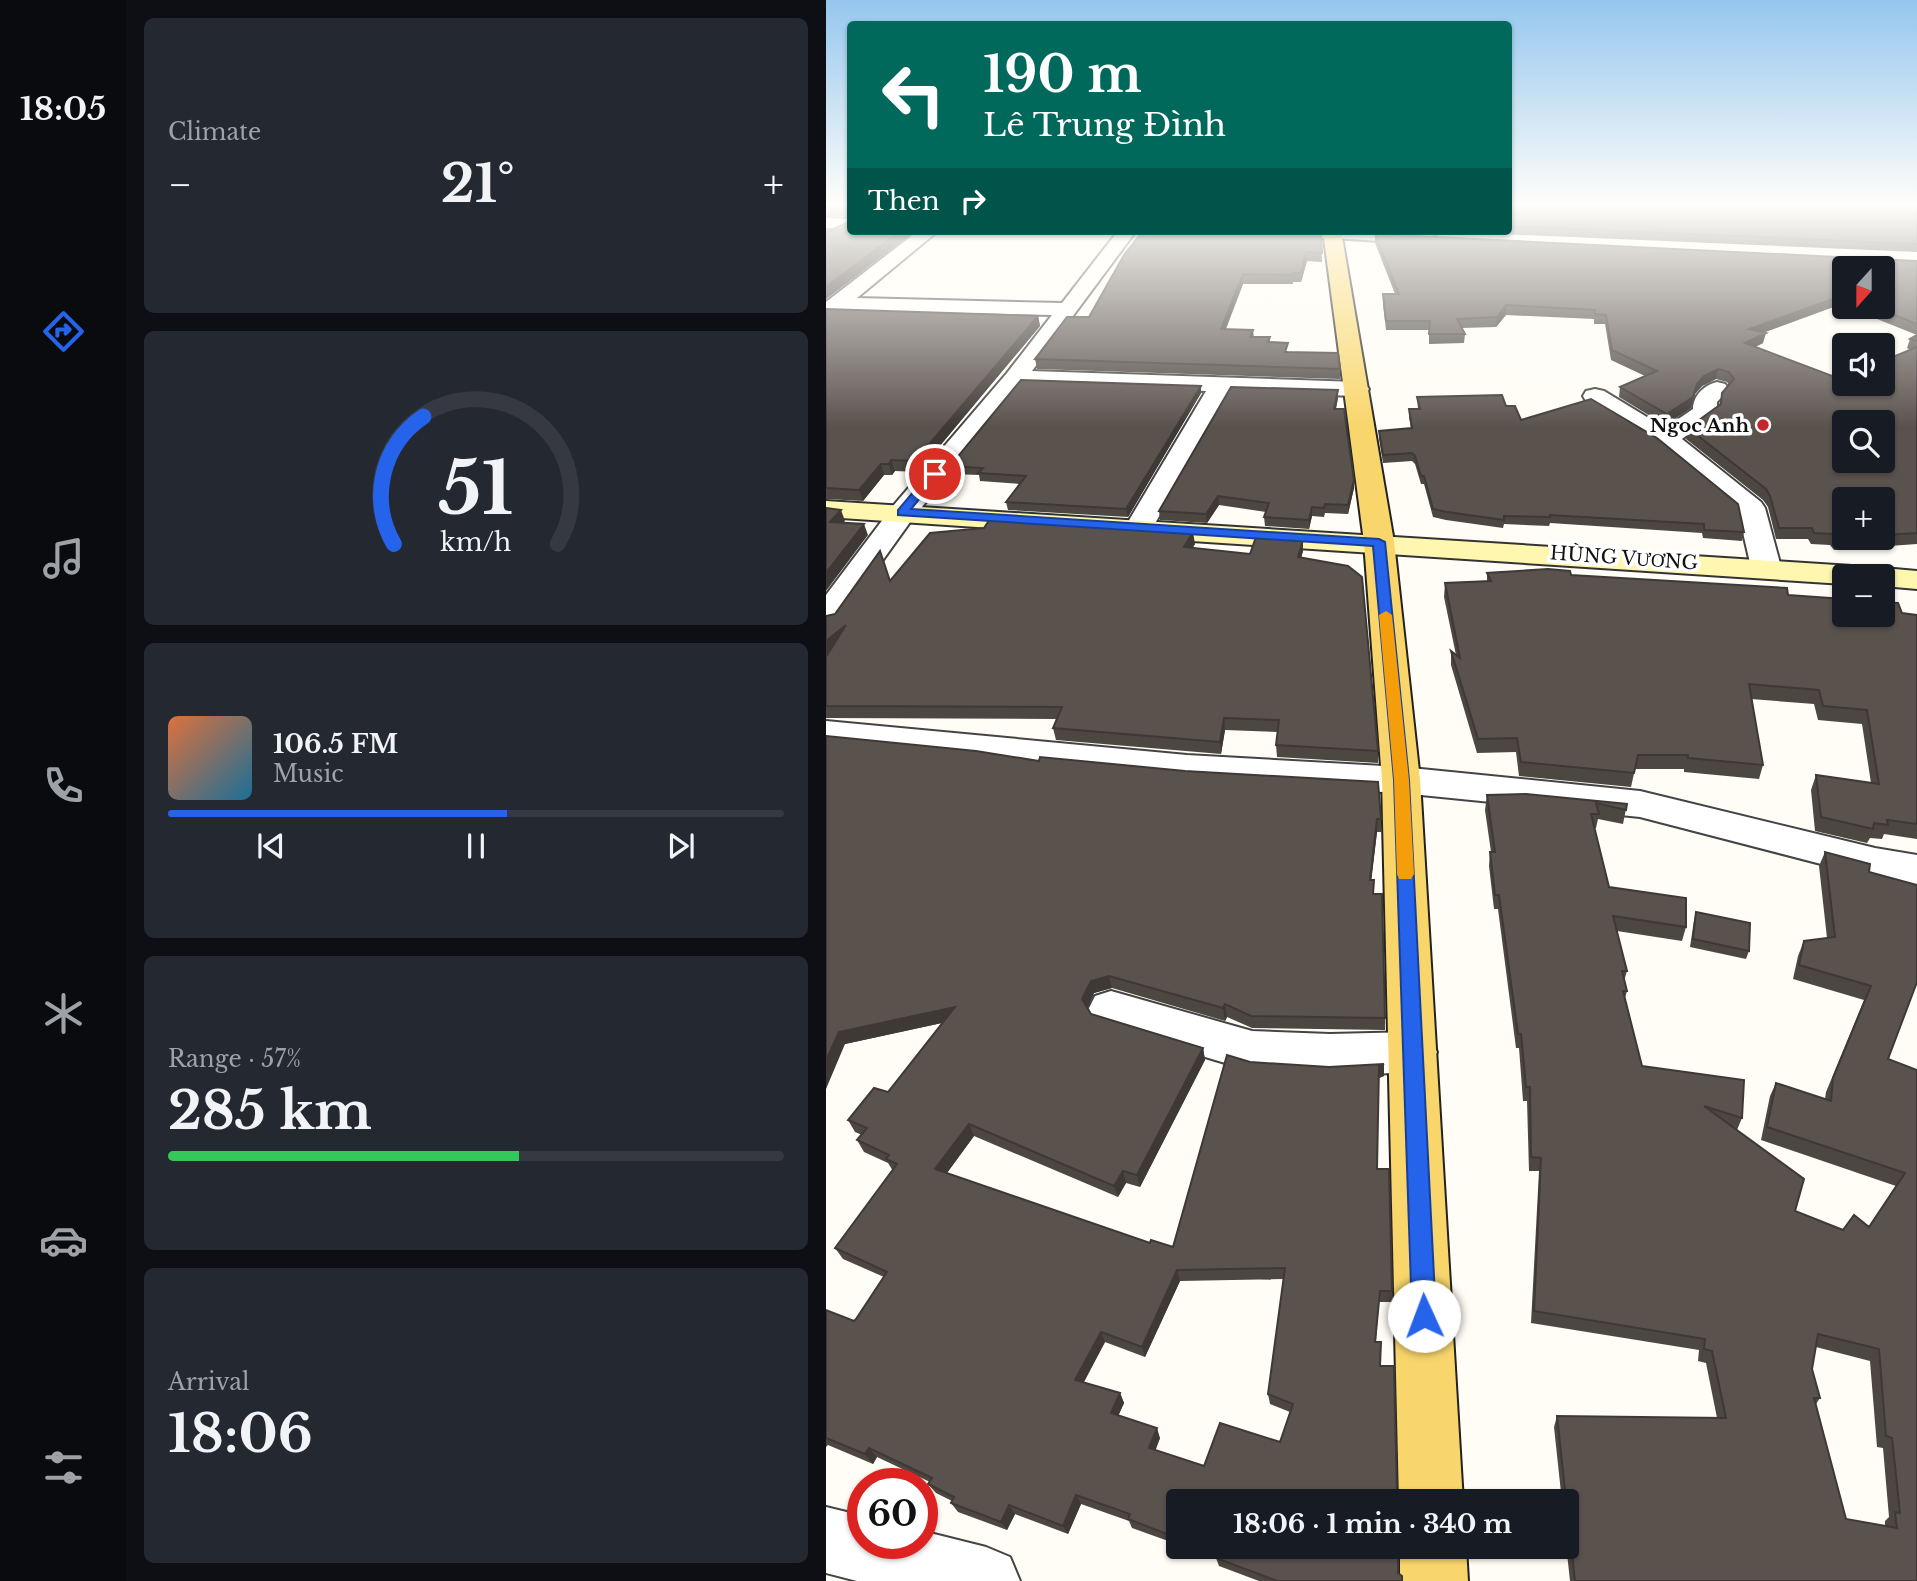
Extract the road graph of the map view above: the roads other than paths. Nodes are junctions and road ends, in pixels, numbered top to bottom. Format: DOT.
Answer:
graph roads {
  1 [pos="868,280"];
  2 [pos="1090,280"];
  3 [pos="1340,280"];
  4 [pos="832,308"];
  5 [pos="1068,309"];
  6 [pos="1015,378"];
  7 [pos="1222,385"];
  8 [pos="1357,389"];
  9 [pos="1717,389"];
  10 [pos="1595,396"];
  11 [pos="1666,439"];
  12 [pos="826,509"];
  13 [pos="902,512"];
  14 [pos="1139,527"];
  15 [pos="1379,542"];
  16 [pos="1766,567"];
  17 [pos="1832,573"];
  18 [pos="826,617"];
  19 [pos="826,733"];
  20 [pos="1401,780"];
  21 [pos="1917,870"];
  22 [pos="1111,1010"];
  23 [pos="1413,1052"];
  24 [pos="1430,1489"];
  25 [pos="826,1540"];
  26 [pos="1433,1559"];
  27 [pos="986,1581"];
  28 [pos="1434,1581"];
  1 -- 4 [label="street"];
  2 -- 5 [label="street"];
  3 -- 8 [label="main road"];
  4 -- 5 [label="street"];
  5 -- 6 [label="street"];
  6 -- 7 [label="street"];
  6 -- 13 [label="street"];
  7 -- 8 [label="street"];
  7 -- 14 [label="street"];
  8 -- 15 [label="main road"];
  9 -- 11 [label="street"];
  10 -- 11 [label="street"];
  11 -- 16 [label="street"];
  12 -- 13 [label="main road, HÙNG VƯƠNG"];
  13 -- 14 [label="main road, HÙNG VƯƠNG"];
  13 -- 18 [label="street"];
  14 -- 15 [label="main road, HÙNG VƯƠNG"];
  15 -- 16 [label="main road, HÙNG VƯƠNG"];
  15 -- 20 [label="main road"];
  16 -- 17 [label="main road, HÙNG VƯƠNG"];
  19 -- 20 [label="street"];
  20 -- 21 [label="street"];
  20 -- 23 [label="main road"];
  22 -- 23 [label="street"];
  23 -- 24 [label="main road"];
  25 -- 27 [label="street"];
  26 -- 28 [label="main road"];
}
